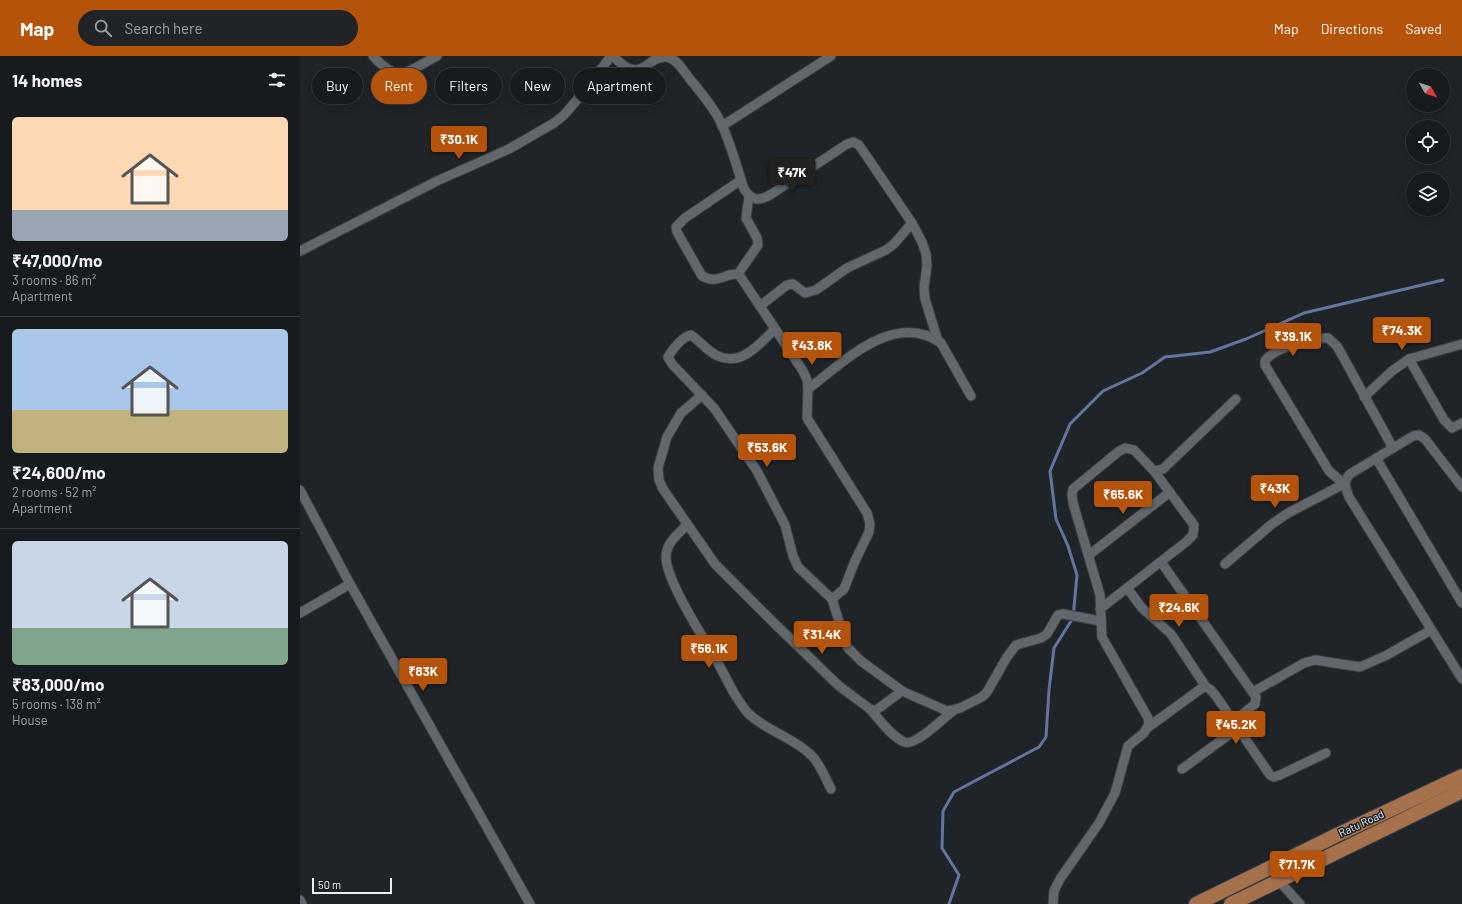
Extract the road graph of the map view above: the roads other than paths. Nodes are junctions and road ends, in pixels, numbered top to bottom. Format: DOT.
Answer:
graph roads {
  1 [pos="373,56"];
  2 [pos="437,56"];
  3 [pos="612,56"];
  4 [pos="832,56"];
  5 [pos="722,126"];
  6 [pos="741,180"];
  7 [pos="749,196"];
  8 [pos="912,223"];
  9 [pos="300,251"];
  10 [pos="738,274"];
  11 [pos="760,306"];
  12 [pos="775,329"];
  13 [pos="938,341"];
  14 [pos="1462,344"];
  15 [pos="1409,359"];
  16 [pos="808,389"];
  17 [pos="702,395"];
  18 [pos="971,396"];
  19 [pos="1364,397"];
  20 [pos="1236,399"];
  21 [pos="1462,423"];
  22 [pos="1393,448"];
  23 [pos="1376,458"];
  24 [pos="1154,472"];
  25 [pos="1344,484"];
  26 [pos="1462,487"];
  27 [pos="300,490"];
  28 [pos="1170,492"];
  29 [pos="688,525"];
  30 [pos="1089,555"];
  31 [pos="1161,562"];
  32 [pos="1225,564"];
  33 [pos="350,584"];
  34 [pos="1127,588"];
  35 [pos="832,599"];
  36 [pos="1462,603"];
  37 [pos="1100,609"];
  38 [pos="300,613"];
  39 [pos="1101,621"];
  40 [pos="1431,630"];
  41 [pos="1462,679"];
  42 [pos="1206,687"];
  43 [pos="902,691"];
  44 [pos="1253,692"];
  45 [pos="870,709"];
  46 [pos="952,711"];
  47 [pos="1236,725"];
  48 [pos="1147,728"];
  49 [pos="1326,754"];
  50 [pos="1182,768"];
  51 [pos="1462,776"];
  52 [pos="831,789"];
  53 [pos="1462,791"];
  54 [pos="1278,880"];
  55 [pos="300,900"];
  56 [pos="302,904"];
  57 [pos="530,904"];
  58 [pos="1053,904"];
  59 [pos="1196,904"];
  60 [pos="1231,904"];
  61 [pos="1300,904"];
  1 -- 2 [label="street"];
  3 -- 5 [label="street"];
  3 -- 9 [label="street"];
  4 -- 5 [label="street"];
  5 -- 6 [label="street"];
  6 -- 7 [label="street"];
  6 -- 10 [label="street"];
  7 -- 8 [label="street"];
  7 -- 10 [label="street"];
  8 -- 11 [label="street"];
  8 -- 13 [label="street"];
  10 -- 11 [label="street"];
  11 -- 12 [label="street"];
  12 -- 16 [label="street"];
  12 -- 17 [label="street"];
  13 -- 16 [label="street"];
  13 -- 18 [label="street"];
  14 -- 15 [label="street"];
  15 -- 19 [label="street"];
  15 -- 21 [label="street"];
  16 -- 35 [label="street"];
  17 -- 29 [label="street"];
  17 -- 35 [label="street"];
  19 -- 22 [label="street"];
  19 -- 25 [label="street"];
  20 -- 24 [label="street"];
  22 -- 23 [label="street"];
  22 -- 26 [label="street"];
  23 -- 25 [label="street"];
  23 -- 36 [label="street"];
  24 -- 28 [label="street"];
  24 -- 30 [label="street"];
  25 -- 32 [label="street"];
  25 -- 40 [label="street"];
  27 -- 33 [label="street"];
  28 -- 30 [label="street"];
  28 -- 31 [label="street"];
  29 -- 45 [label="street"];
  29 -- 52 [label="street"];
  30 -- 37 [label="street"];
  31 -- 34 [label="street"];
  31 -- 44 [label="street"];
  33 -- 38 [label="street"];
  33 -- 57 [label="street"];
  34 -- 37 [label="street"];
  34 -- 42 [label="street"];
  35 -- 43 [label="street"];
  37 -- 39 [label="street"];
  39 -- 46 [label="street"];
  39 -- 48 [label="street"];
  40 -- 41 [label="street"];
  40 -- 44 [label="street"];
  42 -- 47 [label="street"];
  42 -- 48 [label="street"];
  43 -- 45 [label="street"];
  43 -- 46 [label="street"];
  44 -- 47 [label="street"];
  45 -- 46 [label="street"];
  47 -- 49 [label="street"];
  47 -- 50 [label="street"];
  48 -- 58 [label="street"];
  51 -- 59 [label="main road, Ratu Road"];
  53 -- 54 [label="main road, Ratu Road"];
  54 -- 60 [label="main road, Ratu Road"];
  54 -- 61 [label="street"];
  55 -- 56 [label="street"];
}
